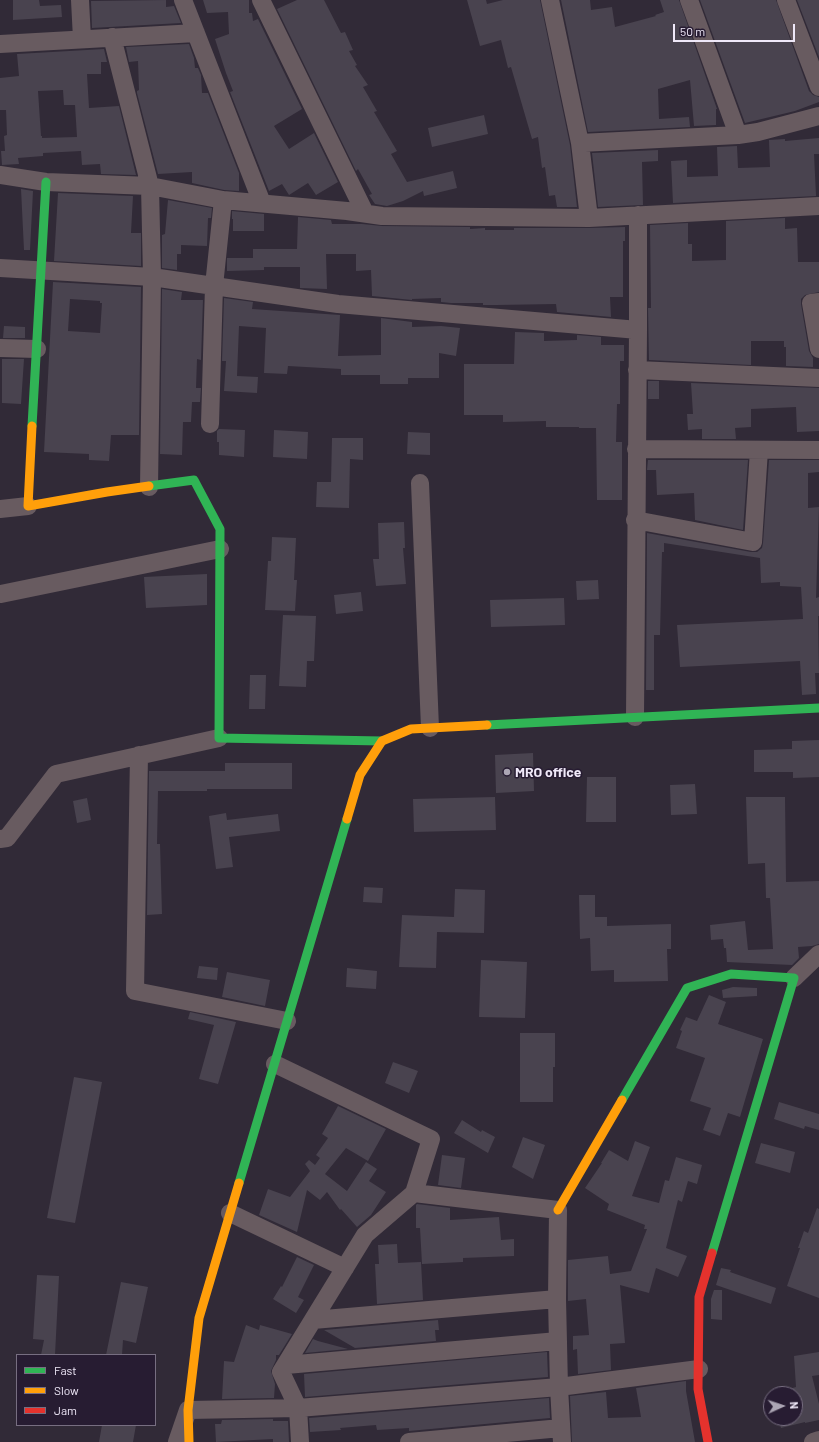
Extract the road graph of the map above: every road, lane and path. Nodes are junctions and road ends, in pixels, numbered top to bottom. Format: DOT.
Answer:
graph roads {
  1 [pos="80,0"];
  2 [pos="183,0"];
  3 [pos="261,0"];
  4 [pos="550,0"];
  5 [pos="689,0"];
  6 [pos="786,0"];
  7 [pos="196,33"];
  8 [pos="112,37"];
  9 [pos="82,39"];
  10 [pos="0,44"];
  11 [pos="819,87"];
  12 [pos="819,116"];
  13 [pos="738,135"];
  14 [pos="580,143"];
  15 [pos="0,175"];
  16 [pos="46,182"];
  17 [pos="150,186"];
  18 [pos="223,200"];
  19 [pos="262,203"];
  20 [pos="819,206"];
  21 [pos="365,213"];
  22 [pos="638,215"];
  23 [pos="589,218"];
  24 [pos="0,268"];
  25 [pos="42,271"];
  26 [pos="152,277"];
  27 [pos="214,286"];
  28 [pos="819,302"];
  29 [pos="638,330"];
  30 [pos="0,348"];
  31 [pos="37,349"];
  32 [pos="819,349"];
  33 [pos="637,370"];
  34 [pos="819,378"];
  35 [pos="210,424"];
  36 [pos="636,449"];
  37 [pos="759,450"];
  38 [pos="819,450"];
  39 [pos="420,483"];
  40 [pos="149,487"];
  41 [pos="28,506"];
  42 [pos="0,509"];
  43 [pos="635,520"];
  44 [pos="220,549"];
  45 [pos="1,594"];
  46 [pos="819,708"];
  47 [pos="634,717"];
  48 [pos="430,728"];
  49 [pos="219,738"];
  50 [pos="382,741"];
  51 [pos="139,756"];
  52 [pos="0,838"];
  53 [pos="819,954"];
  54 [pos="794,978"];
  55 [pos="287,1021"];
  56 [pos="274,1064"];
  57 [pos="414,1193"];
  58 [pos="558,1210"];
  59 [pos="230,1213"];
  60 [pos="345,1268"];
  61 [pos="557,1299"];
  62 [pos="313,1320"];
  63 [pos="558,1341"];
  64 [pos="286,1365"];
  65 [pos="699,1369"];
  66 [pos="559,1387"];
  67 [pos="298,1408"];
  68 [pos="188,1410"];
  69 [pos="561,1435"];
  70 [pos="819,1440"];
  71 [pos="177,1442"];
  72 [pos="189,1442"];
  73 [pos="300,1442"];
  74 [pos="409,1442"];
  75 [pos="708,1442"];
  76 [pos="813,1442"];
  1 -- 9 [label="street"];
  2 -- 7 [label="street"];
  3 -- 21 [label="street"];
  4 -- 14 [label="street"];
  5 -- 13 [label="street"];
  6 -- 11 [label="street"];
  7 -- 8 [label="street"];
  7 -- 19 [label="street"];
  8 -- 9 [label="street"];
  8 -- 17 [label="street"];
  9 -- 10 [label="street"];
  12 -- 13 [label="street"];
  13 -- 14 [label="street"];
  14 -- 23 [label="street"];
  15 -- 16 [label="street"];
  16 -- 17 [label="street"];
  16 -- 25 [label="street"];
  17 -- 18 [label="street"];
  17 -- 26 [label="street"];
  18 -- 19 [label="street"];
  18 -- 27 [label="street"];
  19 -- 21 [label="street"];
  20 -- 22 [label="street"];
  21 -- 23 [label="street"];
  22 -- 23 [label="street"];
  22 -- 29 [label="street"];
  24 -- 25 [label="street"];
  25 -- 26 [label="street"];
  25 -- 31 [label="street"];
  26 -- 27 [label="street"];
  26 -- 40 [label="street"];
  27 -- 29 [label="street"];
  27 -- 35 [label="street"];
  28 -- 32 [label="street"];
  29 -- 33 [label="street"];
  30 -- 31 [label="street"];
  31 -- 41 [label="street"];
  33 -- 34 [label="street"];
  33 -- 36 [label="street"];
  36 -- 37 [label="street"];
  36 -- 43 [label="street"];
  37 -- 38 [label="street"];
  37 -- 43 [label="street"];
  39 -- 48 [label="street"];
  40 -- 41 [label="street"];
  40 -- 44 [label="street"];
  41 -- 42 [label="street"];
  43 -- 47 [label="street"];
  44 -- 45 [label="street"];
  44 -- 49 [label="street"];
  46 -- 47 [label="street"];
  47 -- 48 [label="street"];
  48 -- 50 [label="street"];
  49 -- 50 [label="street"];
  49 -- 51 [label="street"];
  50 -- 55 [label="street"];
  51 -- 52 [label="street"];
  51 -- 55 [label="street"];
  53 -- 54 [label="street"];
  54 -- 58 [label="street"];
  54 -- 65 [label="street"];
  55 -- 56 [label="street"];
  56 -- 57 [label="street"];
  56 -- 59 [label="street"];
  57 -- 58 [label="street"];
  57 -- 60 [label="street"];
  58 -- 61 [label="street"];
  59 -- 60 [label="street"];
  59 -- 68 [label="street"];
  60 -- 62 [label="street"];
  61 -- 62 [label="street"];
  61 -- 63 [label="street"];
  62 -- 64 [label="street"];
  63 -- 64 [label="street"];
  63 -- 66 [label="street"];
  64 -- 67 [label="street"];
  65 -- 66 [label="street"];
  65 -- 75 [label="street"];
  66 -- 67 [label="street"];
  66 -- 69 [label="street"];
  67 -- 68 [label="street"];
  67 -- 73 [label="street"];
  68 -- 71 [label="street"];
  68 -- 72 [label="street"];
  69 -- 74 [label="street"];
  70 -- 76 [label="street"];
}
